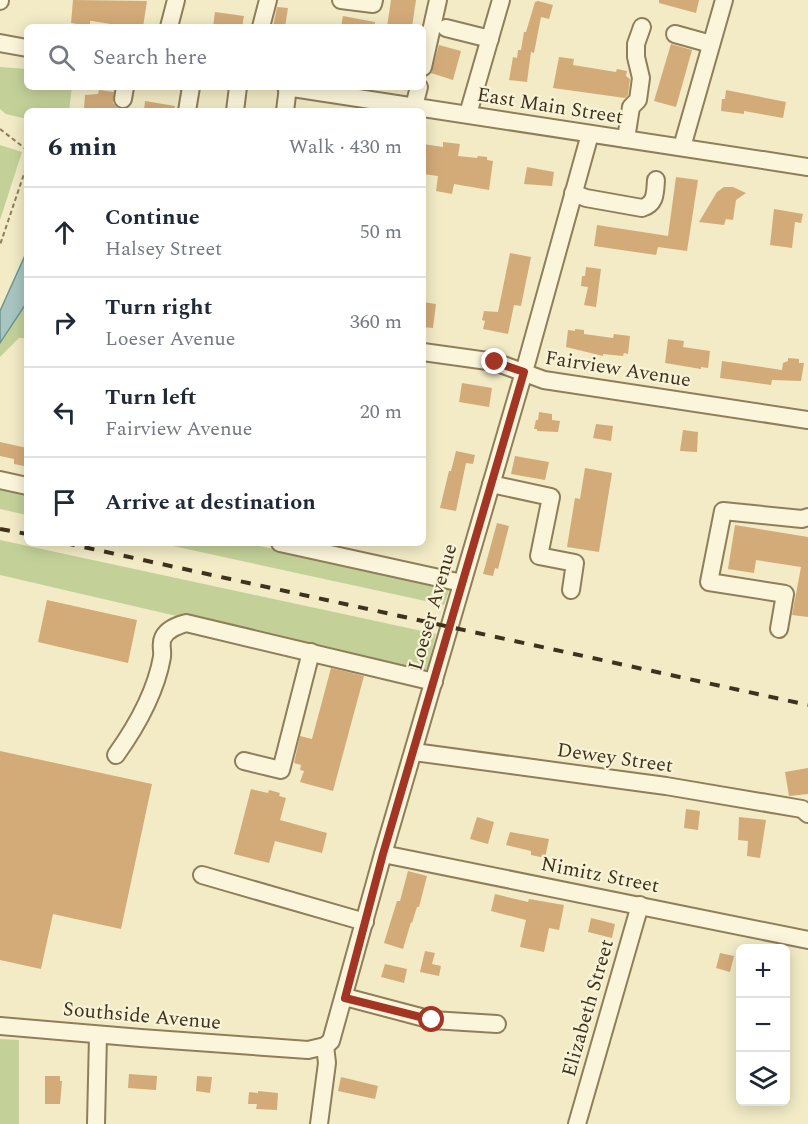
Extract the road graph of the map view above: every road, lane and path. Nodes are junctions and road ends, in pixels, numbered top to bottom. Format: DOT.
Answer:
graph roads {
  1 [pos="176,0"];
  2 [pos="268,0"];
  3 [pos="341,0"];
  4 [pos="374,0"];
  5 [pos="438,0"];
  6 [pos="501,0"];
  7 [pos="724,0"];
  8 [pos="170,24"];
  9 [pos="262,24"];
  10 [pos="642,27"];
  11 [pos="446,28"];
  12 [pos="675,34"];
  13 [pos="490,39"];
  14 [pos="0,43"];
  15 [pos="711,44"];
  16 [pos="24,47"];
  17 [pos="426,54"];
  18 [pos="190,90"];
  19 [pos="238,90"];
  20 [pos="287,90"];
  21 [pos="307,90"];
  22 [pos="418,90"];
  23 [pos="414,106"];
  24 [pos="187,108"];
  25 [pos="235,108"];
  26 [pos="285,108"];
  27 [pos="468,114"];
  28 [pos="0,129"];
  29 [pos="590,134"];
  30 [pos="626,139"];
  31 [pos="682,147"];
  32 [pos="24,148"];
  33 [pos="808,166"];
  34 [pos="24,174"];
  35 [pos="656,180"];
  36 [pos="573,193"];
  37 [pos="0,245"];
  38 [pos="426,352"];
  39 [pos="524,372"];
  40 [pos="808,420"];
  41 [pos="0,480"];
  42 [pos="491,484"];
  43 [pos="24,485"];
  44 [pos="808,517"];
  45 [pos="294,546"];
  46 [pos="462,583"];
  47 [pos="572,590"];
  48 [pos="779,629"];
  49 [pos="310,652"];
  50 [pos="434,682"];
  51 [pos="414,753"];
  52 [pos="116,755"];
  53 [pos="244,761"];
  54 [pos="808,814"];
  55 [pos="383,854"];
  56 [pos="202,875"];
  57 [pos="640,905"];
  58 [pos="365,922"];
  59 [pos="808,940"];
  60 [pos="345,998"];
  61 [pos="497,1024"];
  62 [pos="0,1026"];
  63 [pos="98,1035"];
  64 [pos="325,1046"];
  65 [pos="96,1124"];
  66 [pos="319,1124"];
  67 [pos="577,1124"];
  1 -- 8 [label="street"];
  2 -- 9 [label="street"];
  3 -- 4 [label="street"];
  5 -- 17 [label="street"];
  6 -- 13 [label="street"];
  7 -- 15 [label="street"];
  10 -- 30 [label="street"];
  11 -- 13 [label="street"];
  12 -- 15 [label="street"];
  13 -- 27 [label="street"];
  14 -- 16 [label="street"];
  15 -- 31 [label="street"];
  18 -- 24 [label="street"];
  19 -- 25 [label="street"];
  20 -- 26 [label="street"];
  21 -- 23 [label="street, East Main Street"];
  22 -- 23 [label="street"];
  23 -- 27 [label="street, East Main Street"];
  27 -- 29 [label="street, East Main Street"];
  28 -- 32 [label="path"];
  29 -- 30 [label="street, East Main Street"];
  29 -- 36 [label="street, Loeser Avenue"];
  30 -- 31 [label="street, East Main Street"];
  31 -- 33 [label="street, East Main Street"];
  34 -- 37 [label="path"];
  35 -- 36 [label="street"];
  36 -- 39 [label="street, Loeser Avenue"];
  38 -- 39 [label="street, Fairview Avenue"];
  39 -- 40 [label="street, Fairview Avenue"];
  39 -- 42 [label="street, Loeser Avenue"];
  41 -- 43 [label="street"];
  42 -- 46 [label="street, Loeser Avenue"];
  42 -- 47 [label="street"];
  44 -- 48 [label="street"];
  45 -- 46 [label="street"];
  46 -- 50 [label="street, Loeser Avenue"];
  49 -- 50 [label="street"];
  49 -- 52 [label="street"];
  49 -- 53 [label="street"];
  50 -- 51 [label="street, Loeser Avenue"];
  51 -- 54 [label="street, Dewey Street"];
  51 -- 55 [label="street, Loeser Avenue"];
  55 -- 57 [label="street, Nimitz Street"];
  55 -- 58 [label="street, Loeser Avenue"];
  56 -- 58 [label="street"];
  57 -- 59 [label="street, Nimitz Street"];
  57 -- 67 [label="street, Elizabeth Street"];
  58 -- 60 [label="street, Loeser Avenue"];
  60 -- 61 [label="street"];
  60 -- 64 [label="street, Loeser Avenue"];
  62 -- 63 [label="street, Southside Avenue"];
  63 -- 64 [label="street, Southside Avenue"];
  63 -- 65 [label="street"];
  64 -- 66 [label="street"];
}
